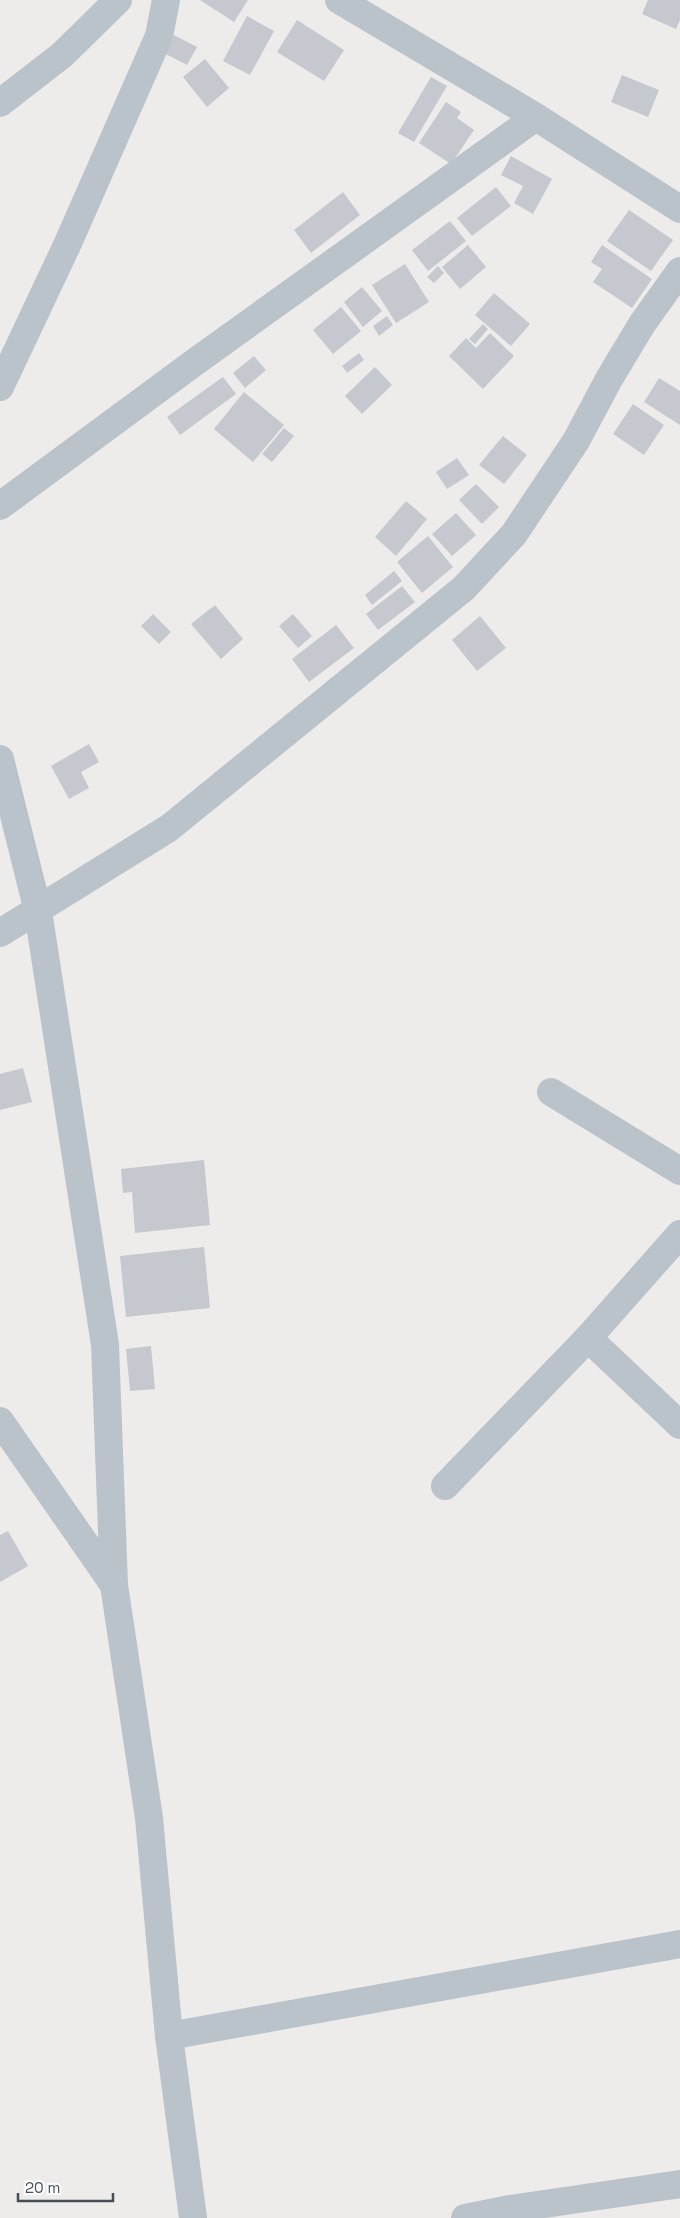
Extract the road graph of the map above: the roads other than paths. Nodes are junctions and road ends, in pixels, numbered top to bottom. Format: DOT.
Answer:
graph roads {
  1 [pos="118,0"];
  2 [pos="166,0"];
  3 [pos="339,0"];
  4 [pos="0,103"];
  5 [pos="536,117"];
  6 [pos="680,209"];
  7 [pos="680,271"];
  8 [pos="0,387"];
  9 [pos="0,506"];
  10 [pos="0,759"];
  11 [pos="38,912"];
  12 [pos="0,934"];
  13 [pos="551,1092"];
  14 [pos="680,1172"];
  15 [pos="680,1234"];
  16 [pos="588,1338"];
  17 [pos="0,1421"];
  18 [pos="680,1425"];
  19 [pos="446,1486"];
  20 [pos="114,1585"];
  21 [pos="680,1944"];
  22 [pos="169,2036"];
  23 [pos="680,2184"];
  24 [pos="193,2218"];
  25 [pos="465,2218"];
  1 -- 4 [label="street"];
  2 -- 8 [label="street"];
  3 -- 5 [label="street"];
  5 -- 6 [label="street"];
  5 -- 9 [label="street"];
  7 -- 11 [label="street"];
  10 -- 11 [label="street"];
  11 -- 12 [label="street"];
  11 -- 20 [label="street"];
  13 -- 14 [label="street"];
  15 -- 16 [label="street"];
  16 -- 18 [label="street"];
  16 -- 19 [label="street"];
  17 -- 20 [label="street"];
  20 -- 22 [label="street"];
  21 -- 22 [label="street"];
  22 -- 24 [label="street"];
  23 -- 25 [label="street"];
}
